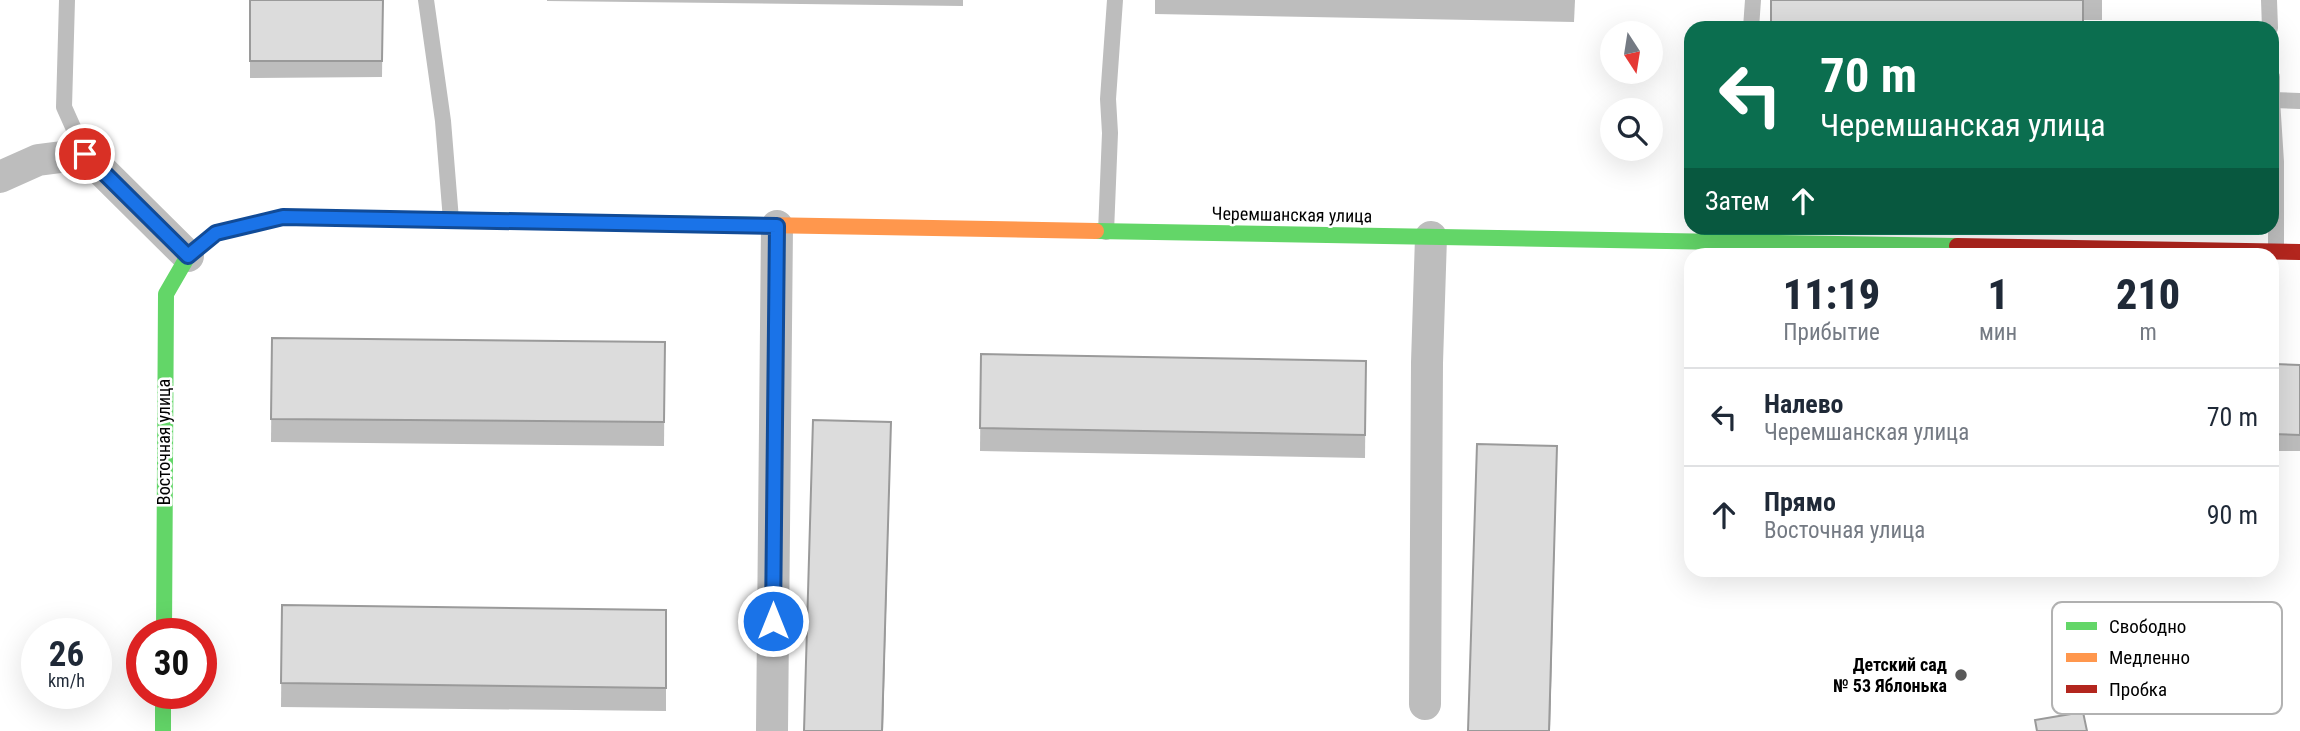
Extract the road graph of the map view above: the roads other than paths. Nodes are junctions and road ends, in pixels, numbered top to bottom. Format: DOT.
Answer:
graph roads {
  1 [pos="68,0"];
  2 [pos="426,0"];
  3 [pos="1115,0"];
  4 [pos="1752,0"];
  5 [pos="2269,0"];
  6 [pos="1751,21"];
  7 [pos="2270,21"];
  8 [pos="2279,100"];
  9 [pos="2300,101"];
  10 [pos="85,154"];
  11 [pos="0,177"];
  12 [pos="283,217"];
  13 [pos="451,220"];
  14 [pos="777,226"];
  15 [pos="1106,232"];
  16 [pos="1746,235"];
  17 [pos="1431,237"];
  18 [pos="2151,248"];
  19 [pos="2279,252"];
  20 [pos="2300,253"];
  21 [pos="188,256"];
  22 [pos="164,618"];
  23 [pos="1425,704"];
  24 [pos="163,709"];
  25 [pos="163,731"];
  26 [pos="772,731"];
  1 -- 10 [label="lane"];
  2 -- 13 [label="lane"];
  3 -- 15 [label="lane"];
  4 -- 6 [label="lane"];
  5 -- 7 [label="lane"];
  8 -- 9 [label="lane"];
  10 -- 11 [label="street"];
  10 -- 21 [label="street"];
  12 -- 13 [label="street, Черемшанская улица"];
  12 -- 21 [label="street, Восточная улица"];
  13 -- 14 [label="street, Черемшанская улица"];
  14 -- 15 [label="street, Черемшанская улица"];
  14 -- 26 [label="street"];
  15 -- 17 [label="street, Черемшанская улица"];
  16 -- 17 [label="street, Черемшанская улица"];
  16 -- 18 [label="street, Черемшанская улица"];
  17 -- 23 [label="street"];
  19 -- 20 [label="street, Черемшанская улица"];
  21 -- 22 [label="street, Восточная улица"];
  24 -- 25 [label="street"];
}
